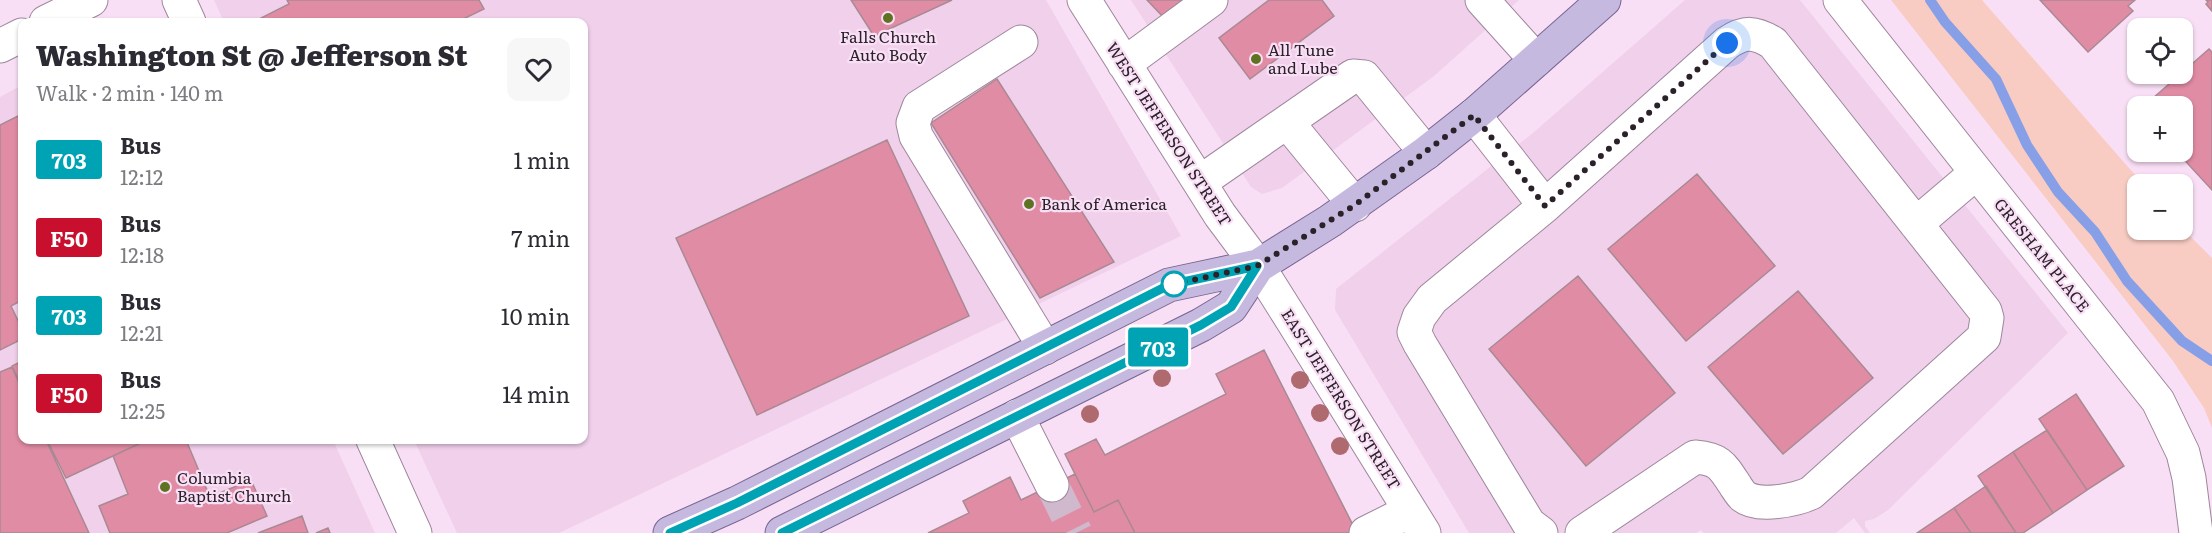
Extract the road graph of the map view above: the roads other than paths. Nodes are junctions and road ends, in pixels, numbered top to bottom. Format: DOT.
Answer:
graph roads {
  1 [pos="91,0"];
  2 [pos="179,0"];
  3 [pos="1084,0"];
  4 [pos="1211,0"];
  5 [pos="1482,0"];
  6 [pos="1604,0"];
  7 [pos="1840,0"];
  8 [pos="54,18"];
  9 [pos="187,18"];
  10 [pos="18,36"];
  11 [pos="1021,42"];
  12 [pos="0,46"];
  13 [pos="1536,60"];
  14 [pos="1124,64"];
  15 [pos="1474,115"];
  16 [pos="1287,122"];
  17 [pos="1426,153"];
  18 [pos="1976,173"];
  19 [pos="1200,182"];
  20 [pos="1355,205"];
  21 [pos="1545,206"];
  22 [pos="1916,224"];
  23 [pos="1257,266"];
  24 [pos="1045,348"];
  25 [pos="1070,390"];
  26 [pos="1017,416"];
  27 [pos="375,444"];
  28 [pos="1052,485"];
  29 [pos="1417,522"];
  30 [pos="415,533"];
  31 [pos="670,533"];
  32 [pos="782,533"];
  33 [pos="1366,533"];
  34 [pos="1541,533"];
  35 [pos="1582,533"];
  36 [pos="2196,533"];
  1 -- 8 [label="street"];
  2 -- 9 [label="street"];
  3 -- 14 [label="street, WEST JEFFERSON STREET"];
  4 -- 14 [label="street"];
  5 -- 13 [label="street"];
  6 -- 13 [label="main road"];
  7 -- 18 [label="street, GRESHAM PLACE"];
  10 -- 12 [label="street"];
  11 -- 24 [label="street"];
  13 -- 15 [label="main road"];
  14 -- 19 [label="street, WEST JEFFERSON STREET"];
  15 -- 17 [label="main road"];
  15 -- 21 [label="street"];
  16 -- 17 [label="street"];
  16 -- 19 [label="street"];
  16 -- 20 [label="street"];
  17 -- 20 [label="main road"];
  18 -- 22 [label="street"];
  18 -- 36 [label="street, GRESHAM PLACE"];
  19 -- 23 [label="street, WEST JEFFERSON STREET"];
  20 -- 23 [label="main road"];
  21 -- 22 [label="street"];
  21 -- 34 [label="street"];
  22 -- 35 [label="street"];
  23 -- 24 [label="main road"];
  23 -- 25 [label="main road"];
  23 -- 29 [label="street, EAST JEFFERSON STREET"];
  24 -- 25 [label="main road"];
  24 -- 31 [label="main road"];
  25 -- 26 [label="main road"];
  26 -- 28 [label="street"];
  26 -- 32 [label="main road"];
  27 -- 30 [label="street"];
  29 -- 33 [label="street"];
}
